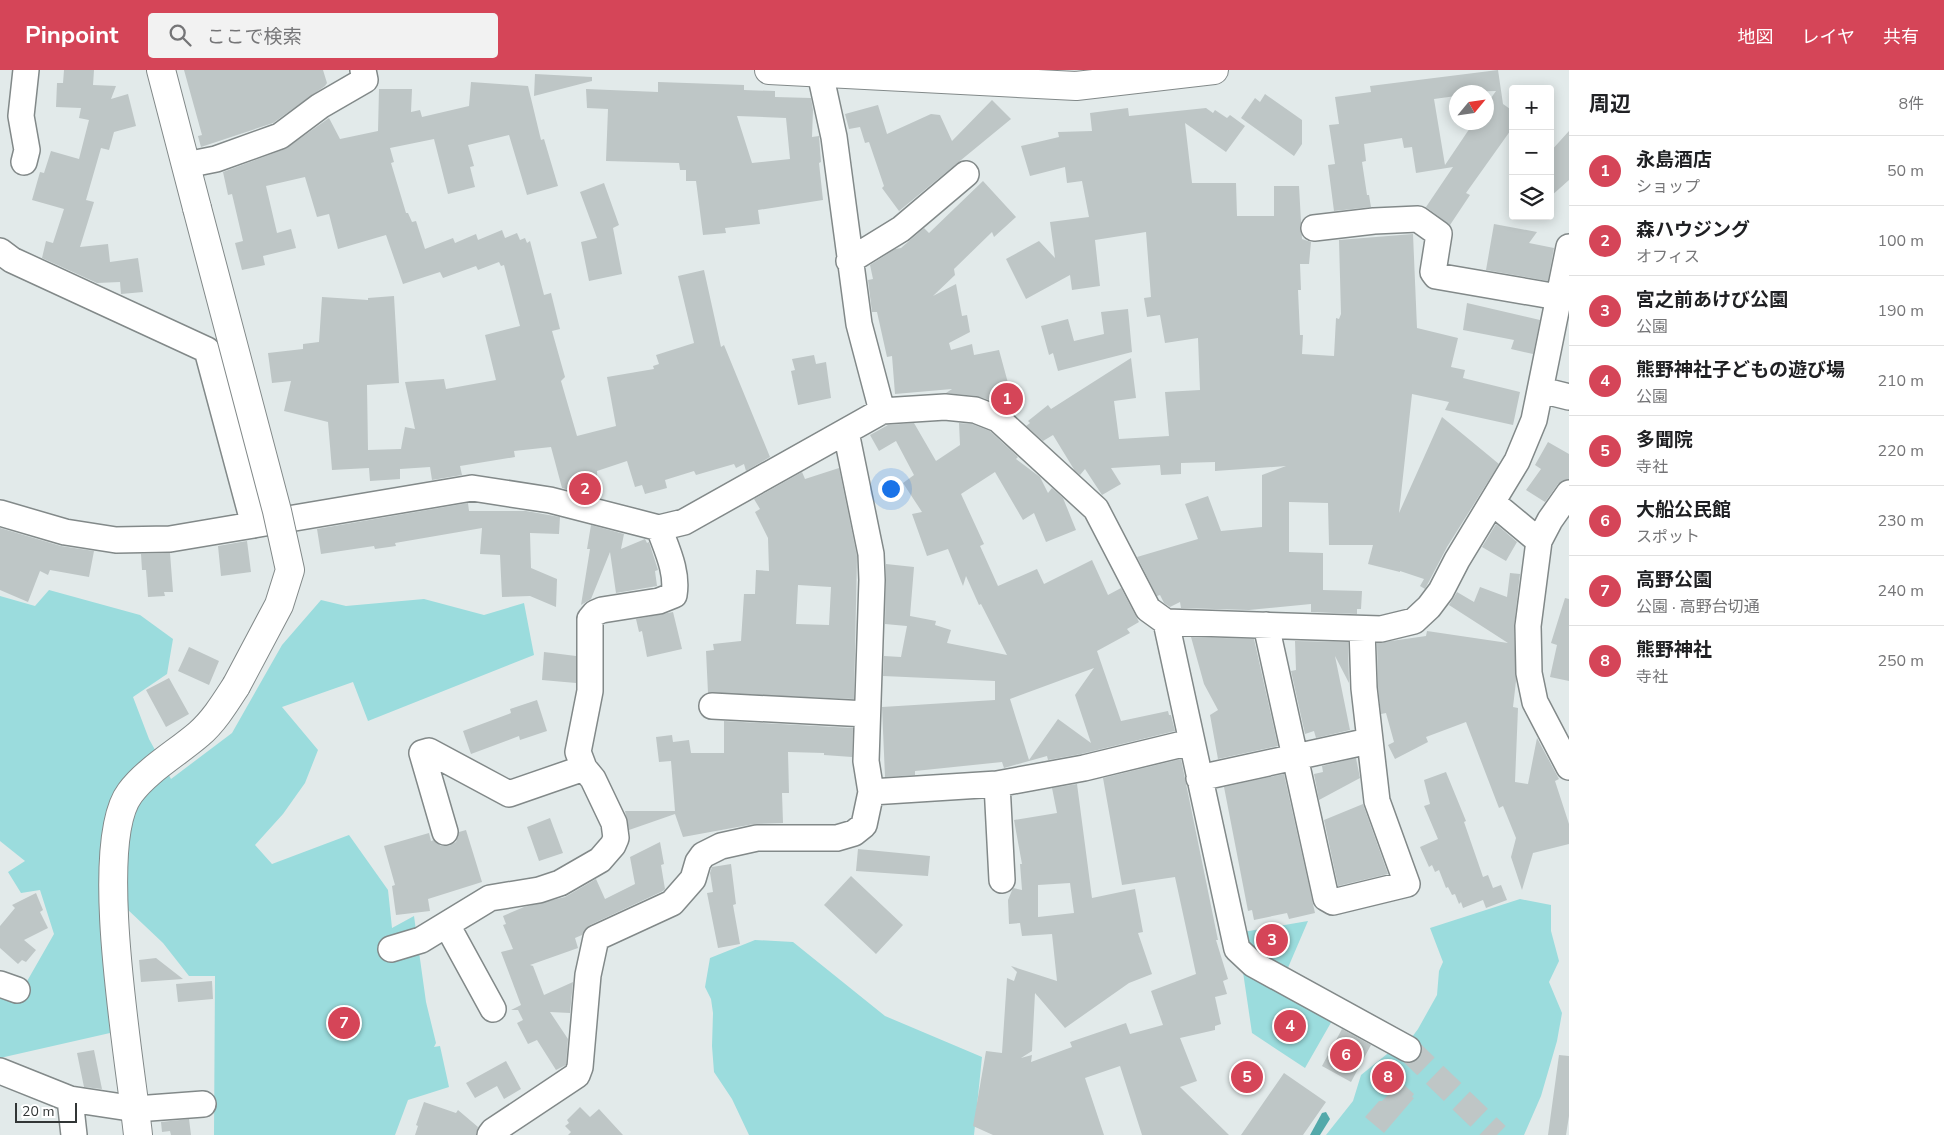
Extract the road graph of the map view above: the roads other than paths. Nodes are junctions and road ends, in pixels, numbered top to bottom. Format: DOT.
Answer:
graph roads {
  1 [pos="26,70"];
  2 [pos="161,70"];
  3 [pos="363,70"];
  4 [pos="769,70"];
  5 [pos="1214,70"];
  6 [pos="820,71"];
  7 [pos="24,162"];
  8 [pos="186,165"];
  9 [pos="966,174"];
  10 [pos="1314,228"];
  11 [pos="1569,248"];
  12 [pos="0,251"];
  13 [pos="849,262"];
  14 [pos="1558,296"];
  15 [pos="1541,390"];
  16 [pos="1569,397"];
  17 [pos="882,412"];
  18 [pos="846,432"];
  19 [pos="1569,494"];
  20 [pos="1492,502"];
  21 [pos="0,513"];
  22 [pos="254,525"];
  23 [pos="659,528"];
  24 [pos="1539,541"];
  25 [pos="1166,622"];
  26 [pos="1266,625"];
  27 [pos="1362,629"];
  28 [pos="712,706"];
  29 [pos="867,714"];
  30 [pos="1368,741"];
  31 [pos="1191,742"];
  32 [pos="1294,758"];
  33 [pos="1569,767"];
  34 [pos="584,768"];
  35 [pos="1199,778"];
  36 [pos="997,784"];
  37 [pos="871,792"];
  38 [pos="445,832"];
  39 [pos="1002,880"];
  40 [pos="447,925"];
  41 [pos="391,949"];
  42 [pos="493,1009"];
  43 [pos="1408,1049"];
  44 [pos="0,1071"];
  45 [pos="70,1099"];
  46 [pos="203,1104"];
  47 [pos="137,1122"];
  48 [pos="74,1135"];
  49 [pos="490,1135"];
  1 -- 7 [label="street"];
  2 -- 8 [label="street"];
  3 -- 8 [label="street"];
  4 -- 6 [label="street"];
  5 -- 6 [label="street"];
  6 -- 13 [label="street"];
  8 -- 47 [label="street, bridge"];
  9 -- 13 [label="street"];
  10 -- 14 [label="street"];
  11 -- 14 [label="street"];
  12 -- 22 [label="street"];
  13 -- 17 [label="street"];
  14 -- 15 [label="street"];
  15 -- 16 [label="street"];
  15 -- 20 [label="street"];
  17 -- 18 [label="street"];
  17 -- 25 [label="street"];
  18 -- 23 [label="street"];
  18 -- 29 [label="street"];
  19 -- 24 [label="street"];
  20 -- 24 [label="street"];
  20 -- 27 [label="street"];
  21 -- 22 [label="street"];
  22 -- 23 [label="street"];
  23 -- 34 [label="street"];
  24 -- 33 [label="street"];
  25 -- 26 [label="street"];
  25 -- 31 [label="street"];
  26 -- 27 [label="street"];
  26 -- 32 [label="street"];
  27 -- 30 [label="street"];
  28 -- 29 [label="street"];
  29 -- 37 [label="street"];
  30 -- 32 [label="street"];
  30 -- 32 [label="street"];
  31 -- 35 [label="street"];
  31 -- 36 [label="street"];
  32 -- 35 [label="street"];
  34 -- 38 [label="street"];
  34 -- 40 [label="street"];
  35 -- 43 [label="street"];
  36 -- 37 [label="street"];
  36 -- 39 [label="street"];
  37 -- 49 [label="street"];
  40 -- 41 [label="street"];
  40 -- 42 [label="street"];
  44 -- 45 [label="street"];
  45 -- 47 [label="street"];
  45 -- 48 [label="street"];
  46 -- 47 [label="street"];
}
